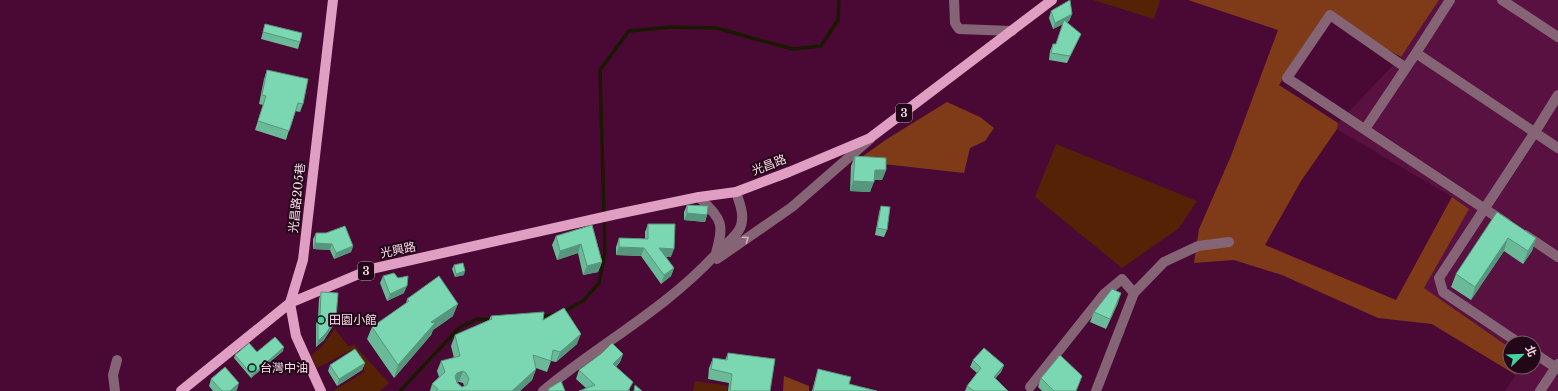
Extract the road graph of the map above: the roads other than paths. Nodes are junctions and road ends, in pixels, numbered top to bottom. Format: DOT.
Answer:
graph roads {
  1 [pos="333,0"];
  2 [pos="954,0"];
  3 [pos="1052,0"];
  4 [pos="1450,0"];
  5 [pos="1502,0"];
  6 [pos="1012,31"];
  7 [pos="1558,37"];
  8 [pos="1416,53"];
  9 [pos="1406,68"];
  10 [pos="1558,95"];
  11 [pos="1365,129"];
  12 [pos="1535,132"];
  13 [pos="870,138"];
  14 [pos="1558,148"];
  15 [pos="736,192"];
  16 [pos="699,197"];
  17 [pos="1485,209"];
  18 [pos="1229,242"];
  19 [pos="1558,257"];
  20 [pos="702,269"];
  21 [pos="1134,293"];
  22 [pos="290,303"];
  23 [pos="1507,335"];
  24 [pos="1542,358"];
  25 [pos="117,360"];
  26 [pos="1557,367"];
  27 [pos="1030,387"];
  28 [pos="115,391"];
  29 [pos="181,391"];
  30 [pos="321,391"];
  31 [pos="543,391"];
  32 [pos="1096,391"];
  33 [pos="1540,391"];
  1 -- 22 [label="main road, 光昌路205巷"];
  2 -- 6 [label="street"];
  3 -- 6 [label="main road, 光昌路 / 3"];
  4 -- 8 [label="street"];
  5 -- 7 [label="street"];
  6 -- 13 [label="main road, 光昌路 / 3"];
  8 -- 9 [label="street"];
  8 -- 12 [label="street"];
  9 -- 11 [label="street"];
  9 -- 11 [label="street"];
  10 -- 12 [label="street"];
  11 -- 17 [label="street"];
  12 -- 14 [label="street"];
  12 -- 17 [label="street"];
  13 -- 15 [label="main road, 光昌路 / 3"];
  20 -- 13 [label="street, one-way"];
  15 -- 16 [label="main road, 3"];
  15 -- 20 [label="street"];
  16 -- 20 [label="street"];
  16 -- 22 [label="main road, 光興路 / 3"];
  17 -- 19 [label="street"];
  17 -- 23 [label="street"];
  18 -- 21 [label="street"];
  20 -- 31 [label="street"];
  21 -- 27 [label="street"];
  21 -- 32 [label="street"];
  22 -- 29 [label="main road, 光興路 / 3"];
  22 -- 30 [label="main road, 光昌路205巷"];
  24 -- 26 [label="street"];
  25 -- 28 [label="street"];
  26 -- 33 [label="street"];
}
